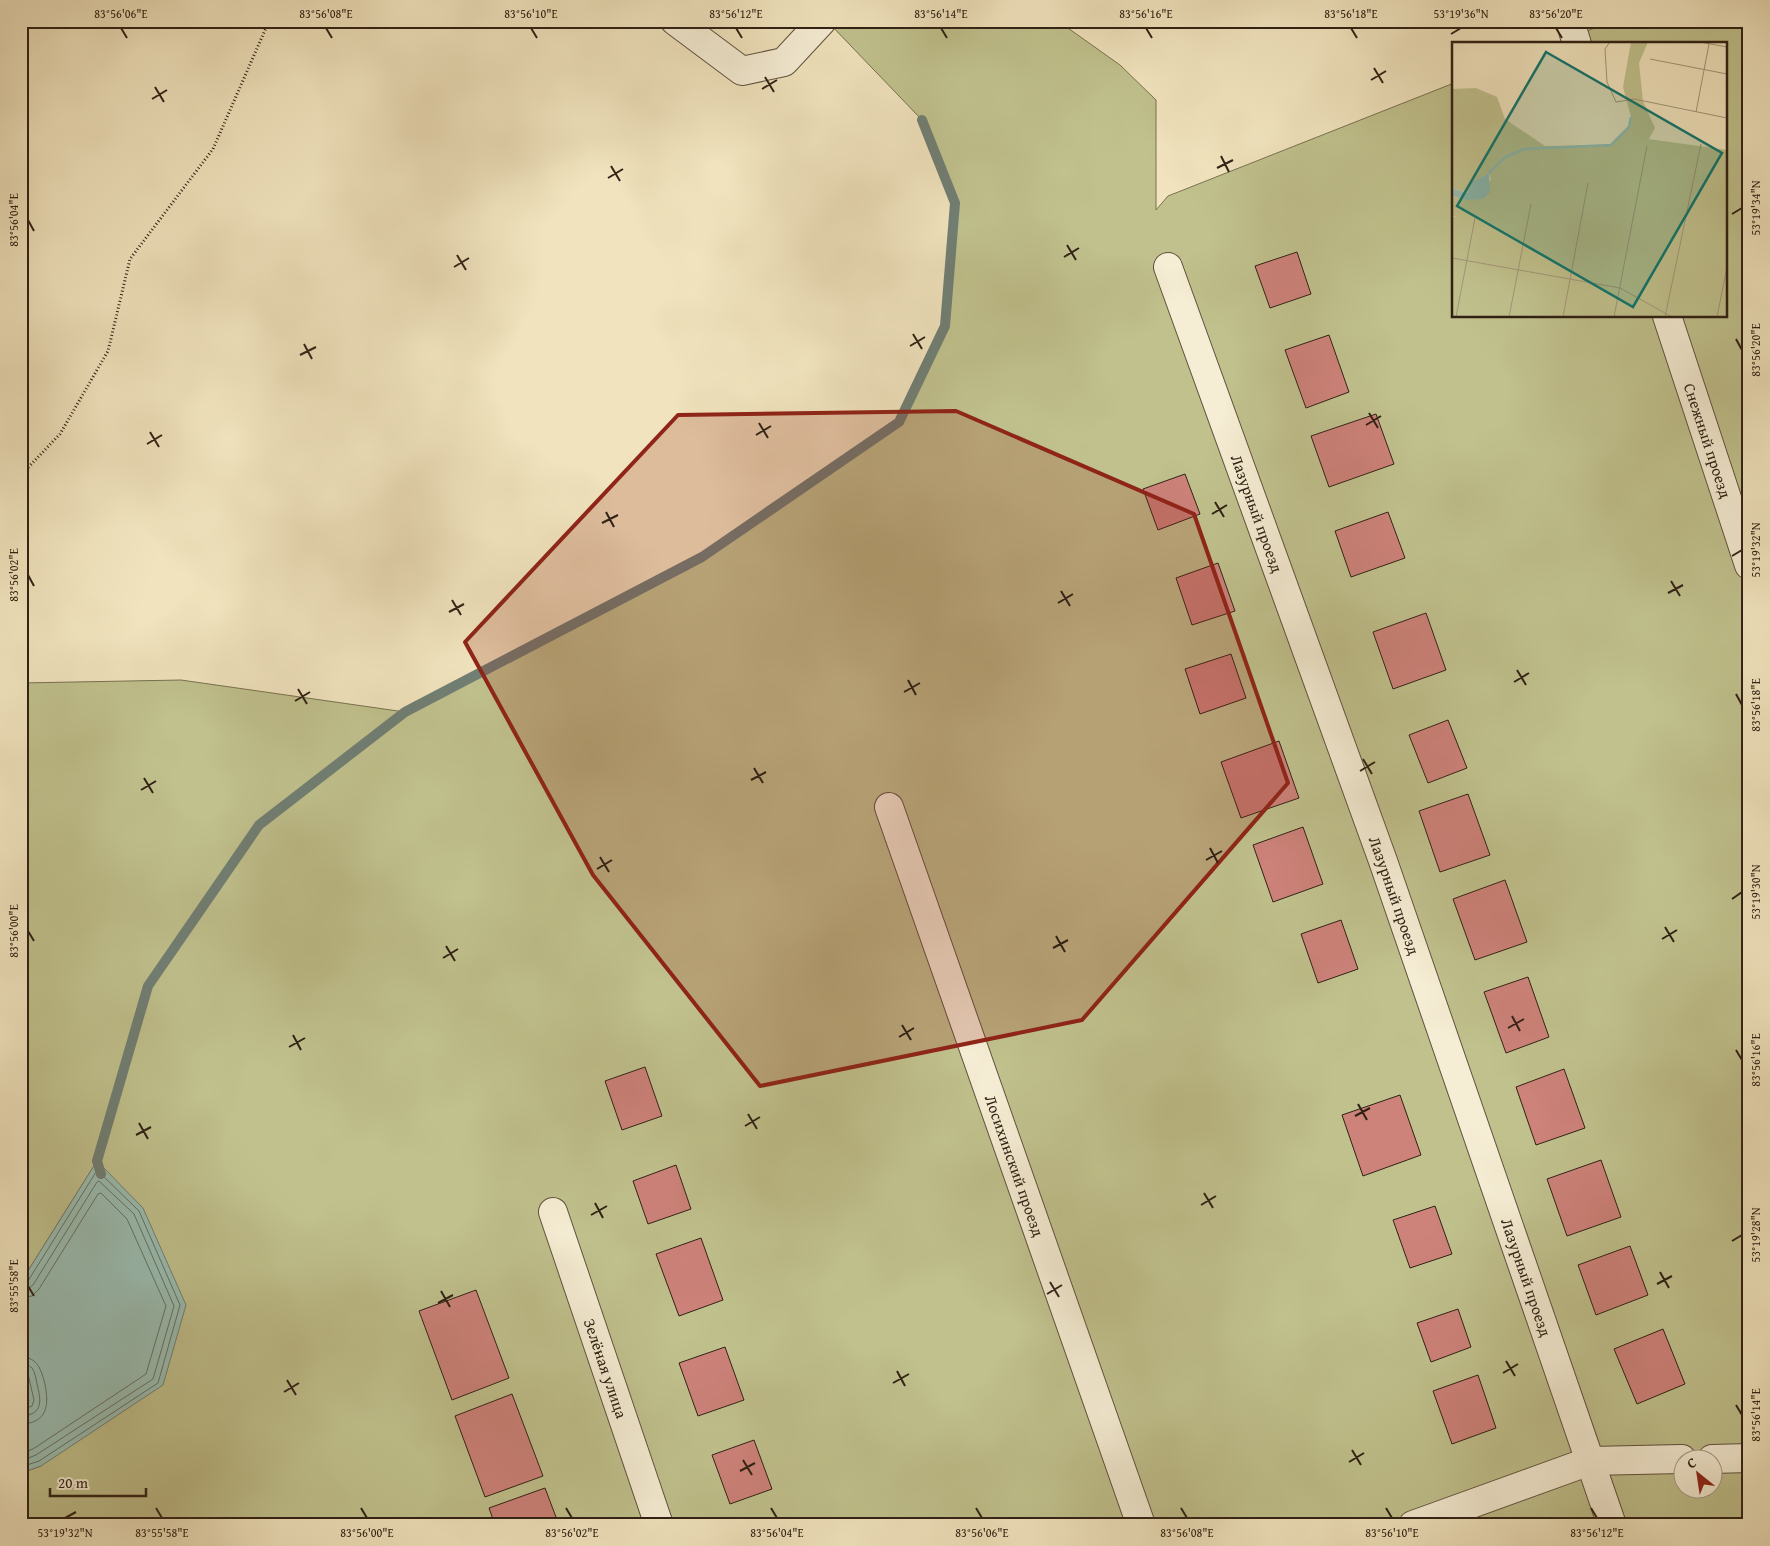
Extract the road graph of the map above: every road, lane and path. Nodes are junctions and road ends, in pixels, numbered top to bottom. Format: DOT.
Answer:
graph roads {
  1 [pos="268,21"];
  2 [pos="675,21"];
  3 [pos="822,21"];
  4 [pos="1570,21"];
  5 [pos="1576,42"];
  6 [pos="1168,268"];
  7 [pos="1668,318"];
  8 [pos="21,475"];
  9 [pos="1749,565"];
  10 [pos="889,807"];
  11 [pos="553,1212"];
  12 [pos="1749,1458"];
  13 [pos="1672,1459"];
  14 [pos="1722,1459"];
  15 [pos="1590,1461"];
  16 [pos="659,1525"];
  17 [pos="1141,1525"];
  18 [pos="1413,1525"];
  19 [pos="1612,1525"];
  1 -- 8 [label="path"];
  2 -- 3 [label="street"];
  4 -- 5 [label="street"];
  6 -- 15 [label="street, Лазурный проезд"];
  7 -- 9 [label="street, Снежный проезд"];
  10 -- 17 [label="street, Лосихинский проезд"];
  11 -- 16 [label="street, Зелёная улица"];
  12 -- 14 [label="street"];
  13 -- 15 [label="street"];
  15 -- 18 [label="street"];
  15 -- 19 [label="street, Лазурный проезд"];
}
